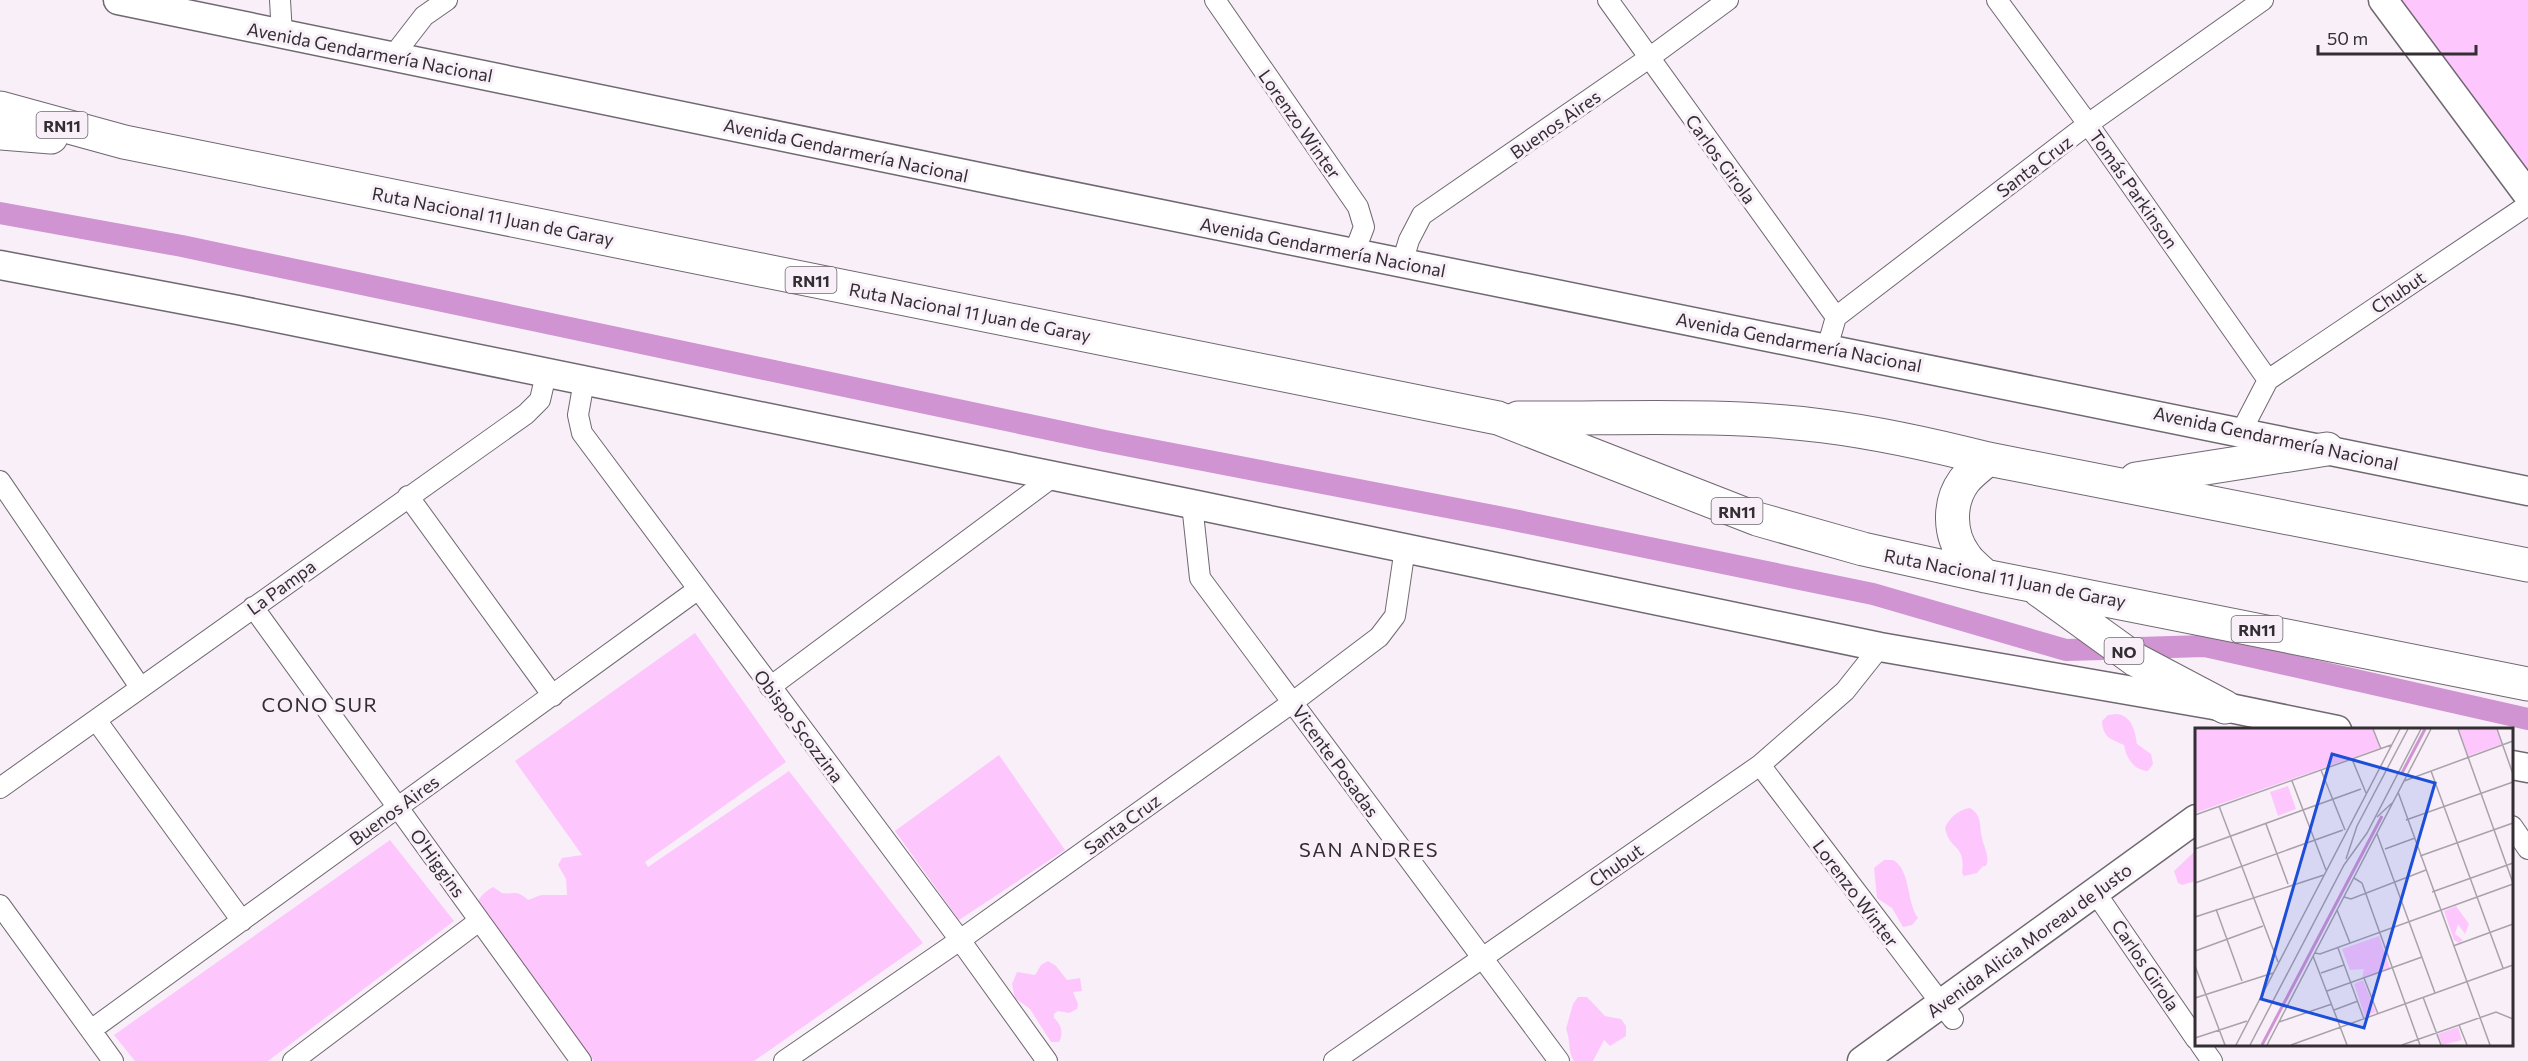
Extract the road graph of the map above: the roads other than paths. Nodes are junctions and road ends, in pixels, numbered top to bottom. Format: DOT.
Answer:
graph roads {
  1 [pos="118,0"];
  2 [pos="280,0"];
  3 [pos="447,0"];
  4 [pos="1215,0"];
  5 [pos="1608,0"];
  6 [pos="1728,0"];
  7 [pos="1997,0"];
  8 [pos="2263,0"];
  9 [pos="2383,0"];
  10 [pos="282,35"];
  11 [pos="393,56"];
  12 [pos="1649,58"];
  13 [pos="0,108"];
  14 [pos="2088,124"];
  15 [pos="0,133"];
  16 [pos="124,142"];
  17 [pos="2528,195"];
  18 [pos="2528,205"];
  19 [pos="1354,253"];
  20 [pos="1402,263"];
  21 [pos="0,265"];
  22 [pos="1836,317"];
  23 [pos="1827,348"];
  24 [pos="546,374"];
  25 [pos="2268,380"];
  26 [pos="584,381"];
  27 [pos="1498,418"];
  28 [pos="2242,430"];
  29 [pos="2327,449"];
  30 [pos="1988,459"];
  31 [pos="1054,476"];
  32 [pos="0,481"];
  33 [pos="2114,482"];
  34 [pos="2528,491"];
  35 [pos="408,496"];
  36 [pos="1192,504"];
  37 [pos="1405,548"];
  38 [pos="2528,565"];
  39 [pos="1985,576"];
  40 [pos="2030,584"];
  41 [pos="697,590"];
  42 [pos="253,607"];
  43 [pos="1880,647"];
  44 [pos="2528,684"];
  45 [pos="141,687"];
  46 [pos="770,687"];
  47 [pos="553,696"];
  48 [pos="1293,702"];
  49 [pos="2225,707"];
  50 [pos="96,720"];
  51 [pos="2257,728"];
  52 [pos="2332,728"];
  53 [pos="1760,765"];
  54 [pos="2513,765"];
  55 [pos="2528,768"];
  56 [pos="0,788"];
  57 [pos="398,808"];
  58 [pos="2195,820"];
  59 [pos="2513,829"];
  60 [pos="2195,842"];
  61 [pos="2528,849"];
  62 [pos="2101,900"];
  63 [pos="0,905"];
  64 [pos="242,921"];
  65 [pos="479,921"];
  66 [pos="960,940"];
  67 [pos="1482,958"];
  68 [pos="1946,1012"];
  69 [pos="91,1030"];
  70 [pos="2195,1038"];
  71 [pos="2201,1046"];
  72 [pos="113,1061"];
  73 [pos="293,1061"];
  74 [pos="580,1061"];
  75 [pos="784,1061"];
  76 [pos="1047,1061"];
  77 [pos="1334,1061"];
  78 [pos="1559,1061"];
  79 [pos="1862,1061"];
  80 [pos="1895,1061"];
  81 [pos="2212,1061"];
  1 -- 10 [label="main road, Avenida Gendarmería Nacional"];
  2 -- 10 [label="street"];
  3 -- 11 [label="street"];
  4 -- 19 [label="street, Lorenzo Winter"];
  5 -- 12 [label="street, Carlos Girola"];
  6 -- 12 [label="street, Buenos Aires"];
  7 -- 14 [label="street, Tomás Parkinson"];
  8 -- 14 [label="street, Santa Cruz"];
  9 -- 17 [label="main road"];
  10 -- 11 [label="main road, Avenida Gendarmería Nacional"];
  11 -- 19 [label="main road, Avenida Gendarmería Nacional"];
  12 -- 20 [label="street, Buenos Aires"];
  12 -- 22 [label="street, Carlos Girola"];
  13 -- 16 [label="highway, Ruta Nacional 11 Juan de Garay / RN11"];
  14 -- 22 [label="street, Santa Cruz"];
  14 -- 25 [label="street, Tomás Parkinson"];
  15 -- 16 [label="highway, Ruta Nacional 11 Juan de Garay / RN11"];
  16 -- 27 [label="highway, Ruta Nacional 11 Juan de Garay / RN11"];
  18 -- 25 [label="street, Chubut"];
  19 -- 20 [label="main road, Avenida Gendarmería Nacional"];
  20 -- 23 [label="main road, Avenida Gendarmería Nacional"];
  21 -- 24 [label="main road"];
  22 -- 23 [label="street"];
  23 -- 28 [label="main road, Avenida Gendarmería Nacional"];
  24 -- 26 [label="main road"];
  24 -- 35 [label="street, La Pampa"];
  25 -- 28 [label="street"];
  26 -- 31 [label="main road"];
  26 -- 41 [label="street, Obispo Scozzina"];
  27 -- 30 [label="highway, Ruta Nacional 11 Juan de Garay / RN11"];
  27 -- 39 [label="highway, Ruta Nacional 11 Juan de Garay / RN11"];
  28 -- 29 [label="main road, Avenida Gendarmería Nacional"];
  29 -- 33 [label="highway"];
  29 -- 34 [label="main road, Avenida Gendarmería Nacional"];
  30 -- 33 [label="highway, Ruta Nacional 11 Juan de Garay / RN11"];
  30 -- 39 [label="highway"];
  31 -- 36 [label="main road"];
  31 -- 46 [label="street"];
  32 -- 45 [label="street"];
  33 -- 38 [label="highway, Ruta Nacional 11 Juan de Garay / RN11"];
  35 -- 42 [label="street, La Pampa"];
  35 -- 47 [label="street"];
  36 -- 37 [label="main road"];
  36 -- 48 [label="street, Vicente Posadas"];
  37 -- 43 [label="main road"];
  37 -- 48 [label="street, Santa Cruz"];
  39 -- 40 [label="highway, Ruta Nacional 11 Juan de Garay / RN11"];
  40 -- 44 [label="highway, Ruta Nacional 11 Juan de Garay / RN11"];
  40 -- 49 [label="highway, NO"];
  41 -- 46 [label="street, Obispo Scozzina"];
  41 -- 47 [label="street, Buenos Aires"];
  42 -- 45 [label="street, La Pampa"];
  42 -- 57 [label="street, O'Higgins"];
  43 -- 49 [label="main road"];
  43 -- 53 [label="street, Chubut"];
  45 -- 50 [label="street, La Pampa"];
  46 -- 66 [label="street, Obispo Scozzina"];
  47 -- 57 [label="street, Buenos Aires"];
  48 -- 66 [label="street, Santa Cruz"];
  48 -- 67 [label="street, Vicente Posadas"];
  49 -- 51 [label="main road"];
  49 -- 52 [label="main road"];
  50 -- 56 [label="street, La Pampa"];
  50 -- 64 [label="street"];
  53 -- 67 [label="street, Chubut"];
  53 -- 68 [label="street, Lorenzo Winter"];
  54 -- 55 [label="main road"];
  57 -- 64 [label="street, Buenos Aires"];
  57 -- 65 [label="street, O'Higgins"];
  58 -- 62 [label="main road, Avenida Alicia Moreau de Justo"];
  59 -- 61 [label="street"];
  60 -- 62 [label="main road, Avenida Alicia Moreau de Justo"];
  62 -- 68 [label="main road, Avenida Alicia Moreau de Justo"];
  62 -- 70 [label="street, Carlos Girola"];
  63 -- 69 [label="street"];
  64 -- 69 [label="street, Buenos Aires"];
  65 -- 73 [label="street"];
  65 -- 74 [label="street, O'Higgins"];
  66 -- 75 [label="street, Santa Cruz"];
  66 -- 76 [label="street, Obispo Scozzina"];
  67 -- 77 [label="street, Chubut"];
  67 -- 78 [label="street, Vicente Posadas"];
  68 -- 79 [label="main road, Avenida Alicia Moreau de Justo"];
  68 -- 80 [label="main road, Avenida Alicia Moreau de Justo"];
  69 -- 72 [label="street"];
  71 -- 81 [label="street"];
}
